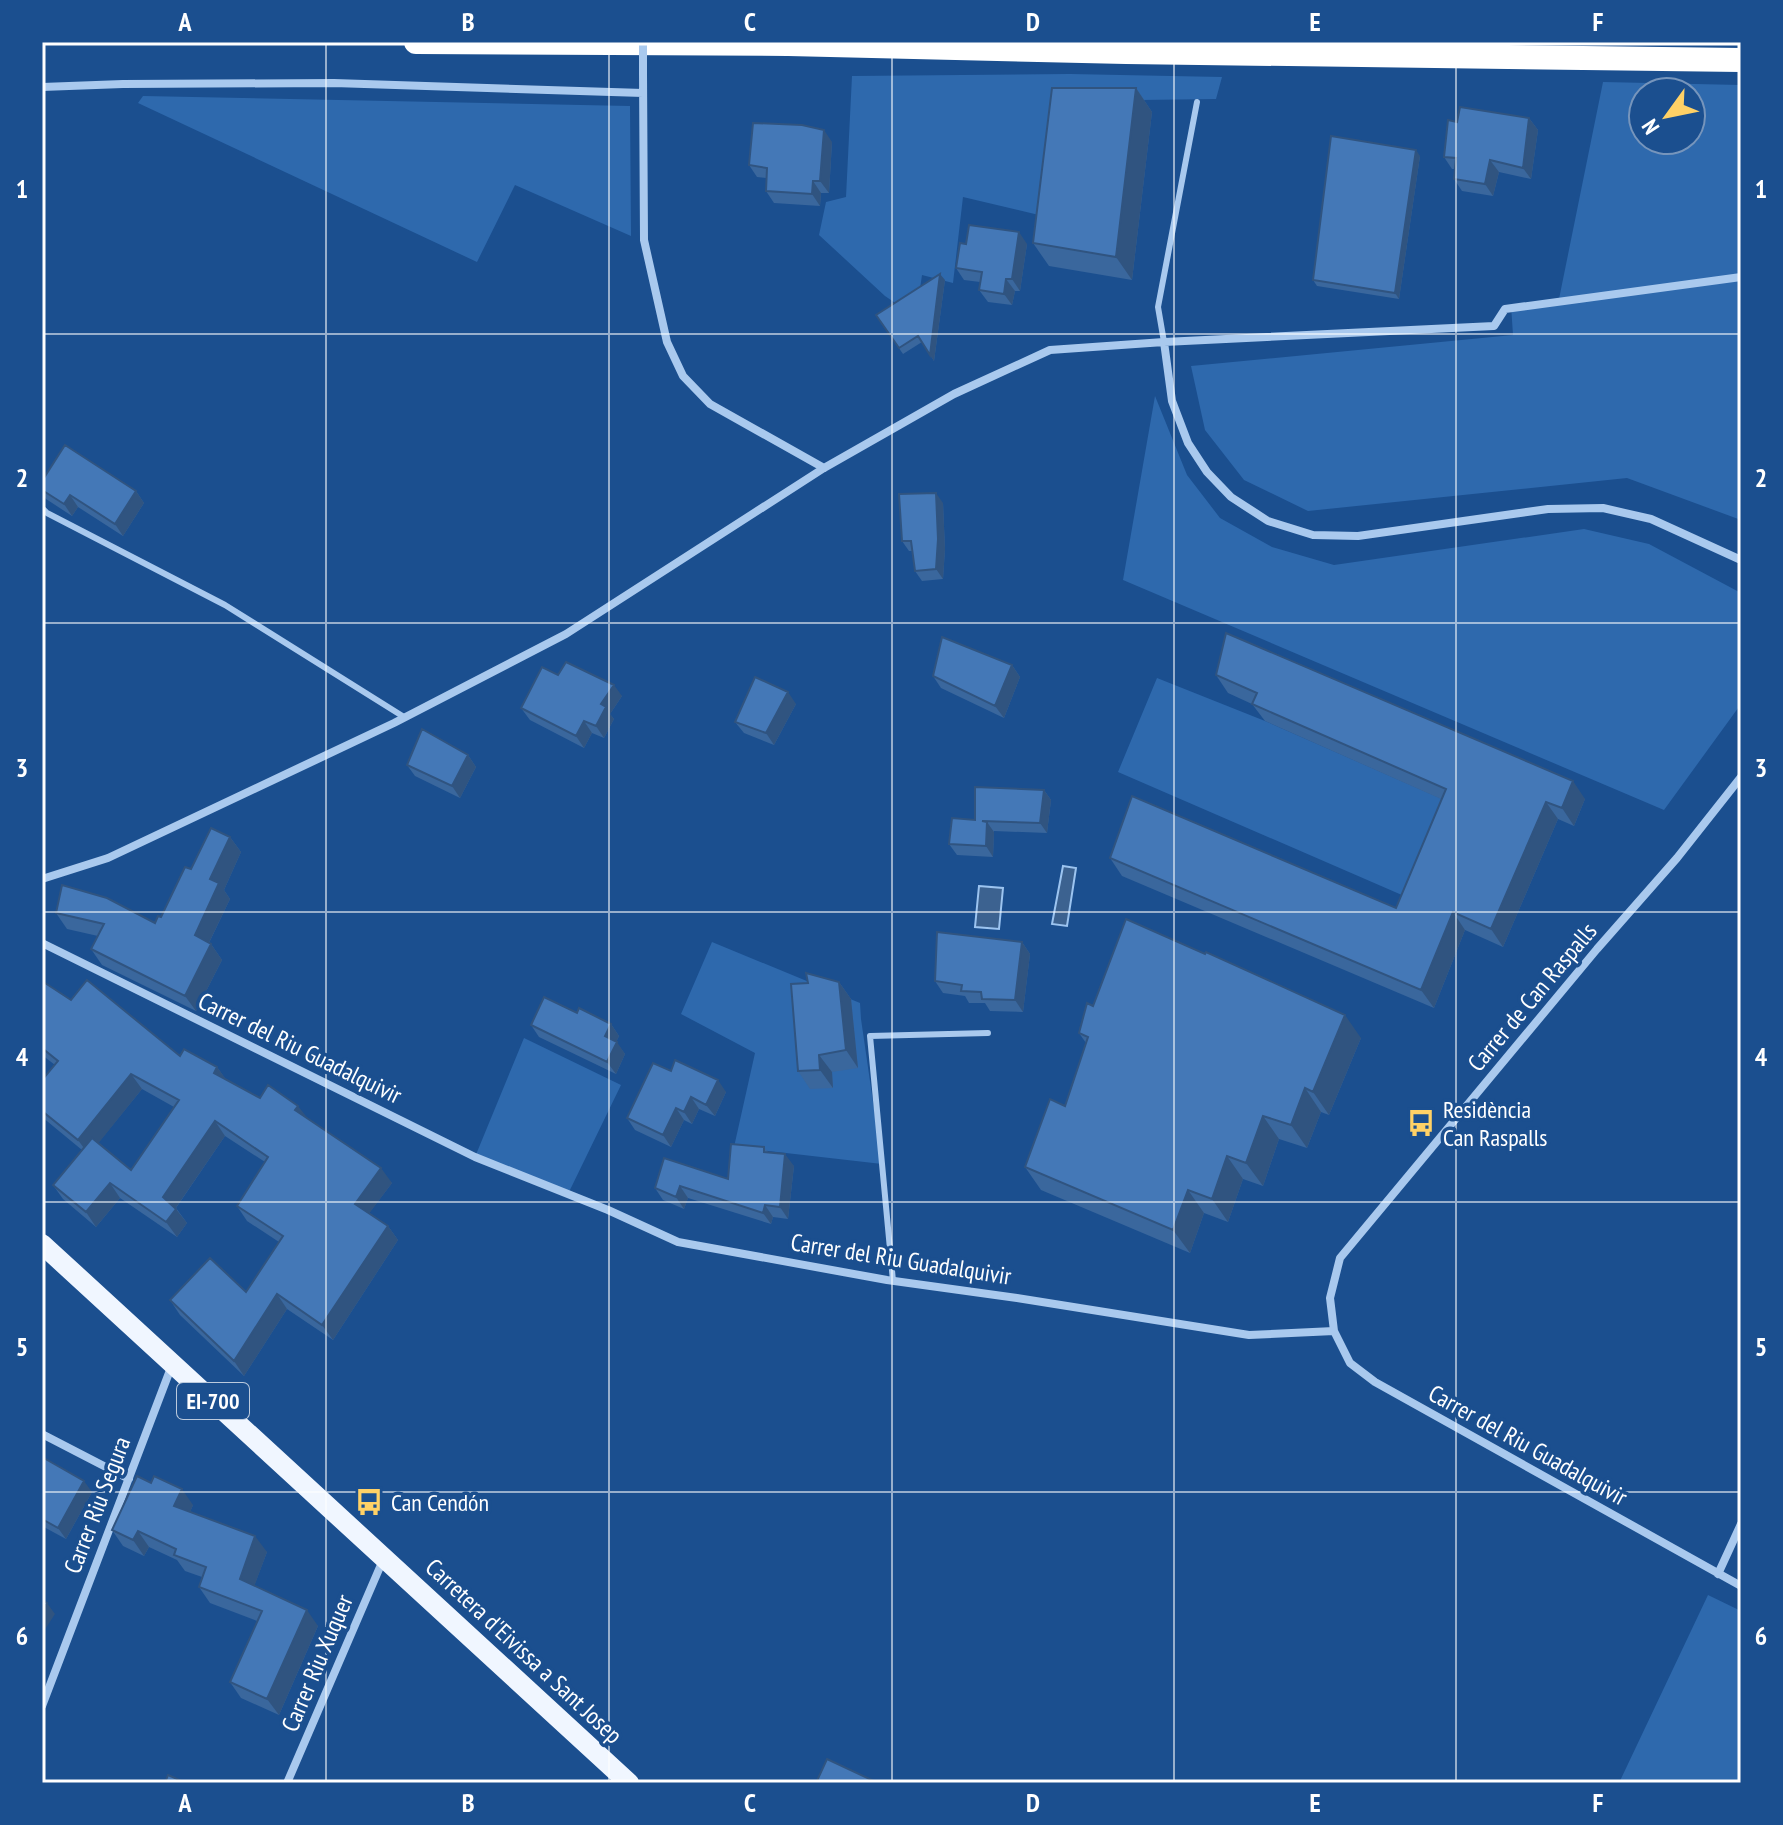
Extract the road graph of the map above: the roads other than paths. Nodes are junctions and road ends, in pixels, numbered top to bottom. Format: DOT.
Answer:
graph roads {
  1 [pos="416,42"];
  2 [pos="643,42"];
  3 [pos="1741,60"];
  4 [pos="42,87"];
  5 [pos="643,93"];
  6 [pos="1197,102"];
  7 [pos="1741,277"];
  8 [pos="1164,342"];
  9 [pos="824,468"];
  10 [pos="42,508"];
  11 [pos="1741,560"];
  12 [pos="404,717"];
  13 [pos="1741,777"];
  14 [pos="42,879"];
  15 [pos="42,943"];
  16 [pos="988,1033"];
  17 [pos="42,1244"];
  18 [pos="893,1281"];
  19 [pos="1334,1331"];
  20 [pos="172,1364"];
  21 [pos="42,1434"];
  22 [pos="129,1479"];
  23 [pos="1741,1524"];
  24 [pos="384,1558"];
  25 [pos="1718,1574"];
  26 [pos="1741,1586"];
  27 [pos="42,1706"];
  28 [pos="287,1783"];
  29 [pos="629,1783"];
  1 -- 3 [label="highway"];
  2 -- 5 [label="street, bridge"];
  4 -- 5 [label="street"];
  5 -- 9 [label="street"];
  6 -- 8 [label="lane"];
  7 -- 8 [label="street"];
  8 -- 9 [label="street"];
  8 -- 11 [label="street"];
  9 -- 12 [label="street"];
  10 -- 12 [label="lane"];
  12 -- 14 [label="street"];
  13 -- 19 [label="street, Carrer de Can Raspalls"];
  15 -- 18 [label="street, Carrer del Riu Guadalquivir"];
  16 -- 18 [label="lane"];
  17 -- 20 [label="main road, EI-700"];
  18 -- 19 [label="street, Carrer del Riu Guadalquivir"];
  19 -- 25 [label="street, Carrer del Riu Guadalquivir"];
  20 -- 22 [label="street, Carrer Riu Segura"];
  20 -- 24 [label="main road, EI-700"];
  21 -- 22 [label="street"];
  22 -- 27 [label="street, Carrer Riu Segura"];
  23 -- 25 [label="street"];
  24 -- 28 [label="street, Carrer Riu Xuquer"];
  24 -- 29 [label="main road, Carretera d'Eivissa a Sant Josep / EI-700"];
  25 -- 26 [label="street, Carrer del Riu Guadalquivir"];
}
